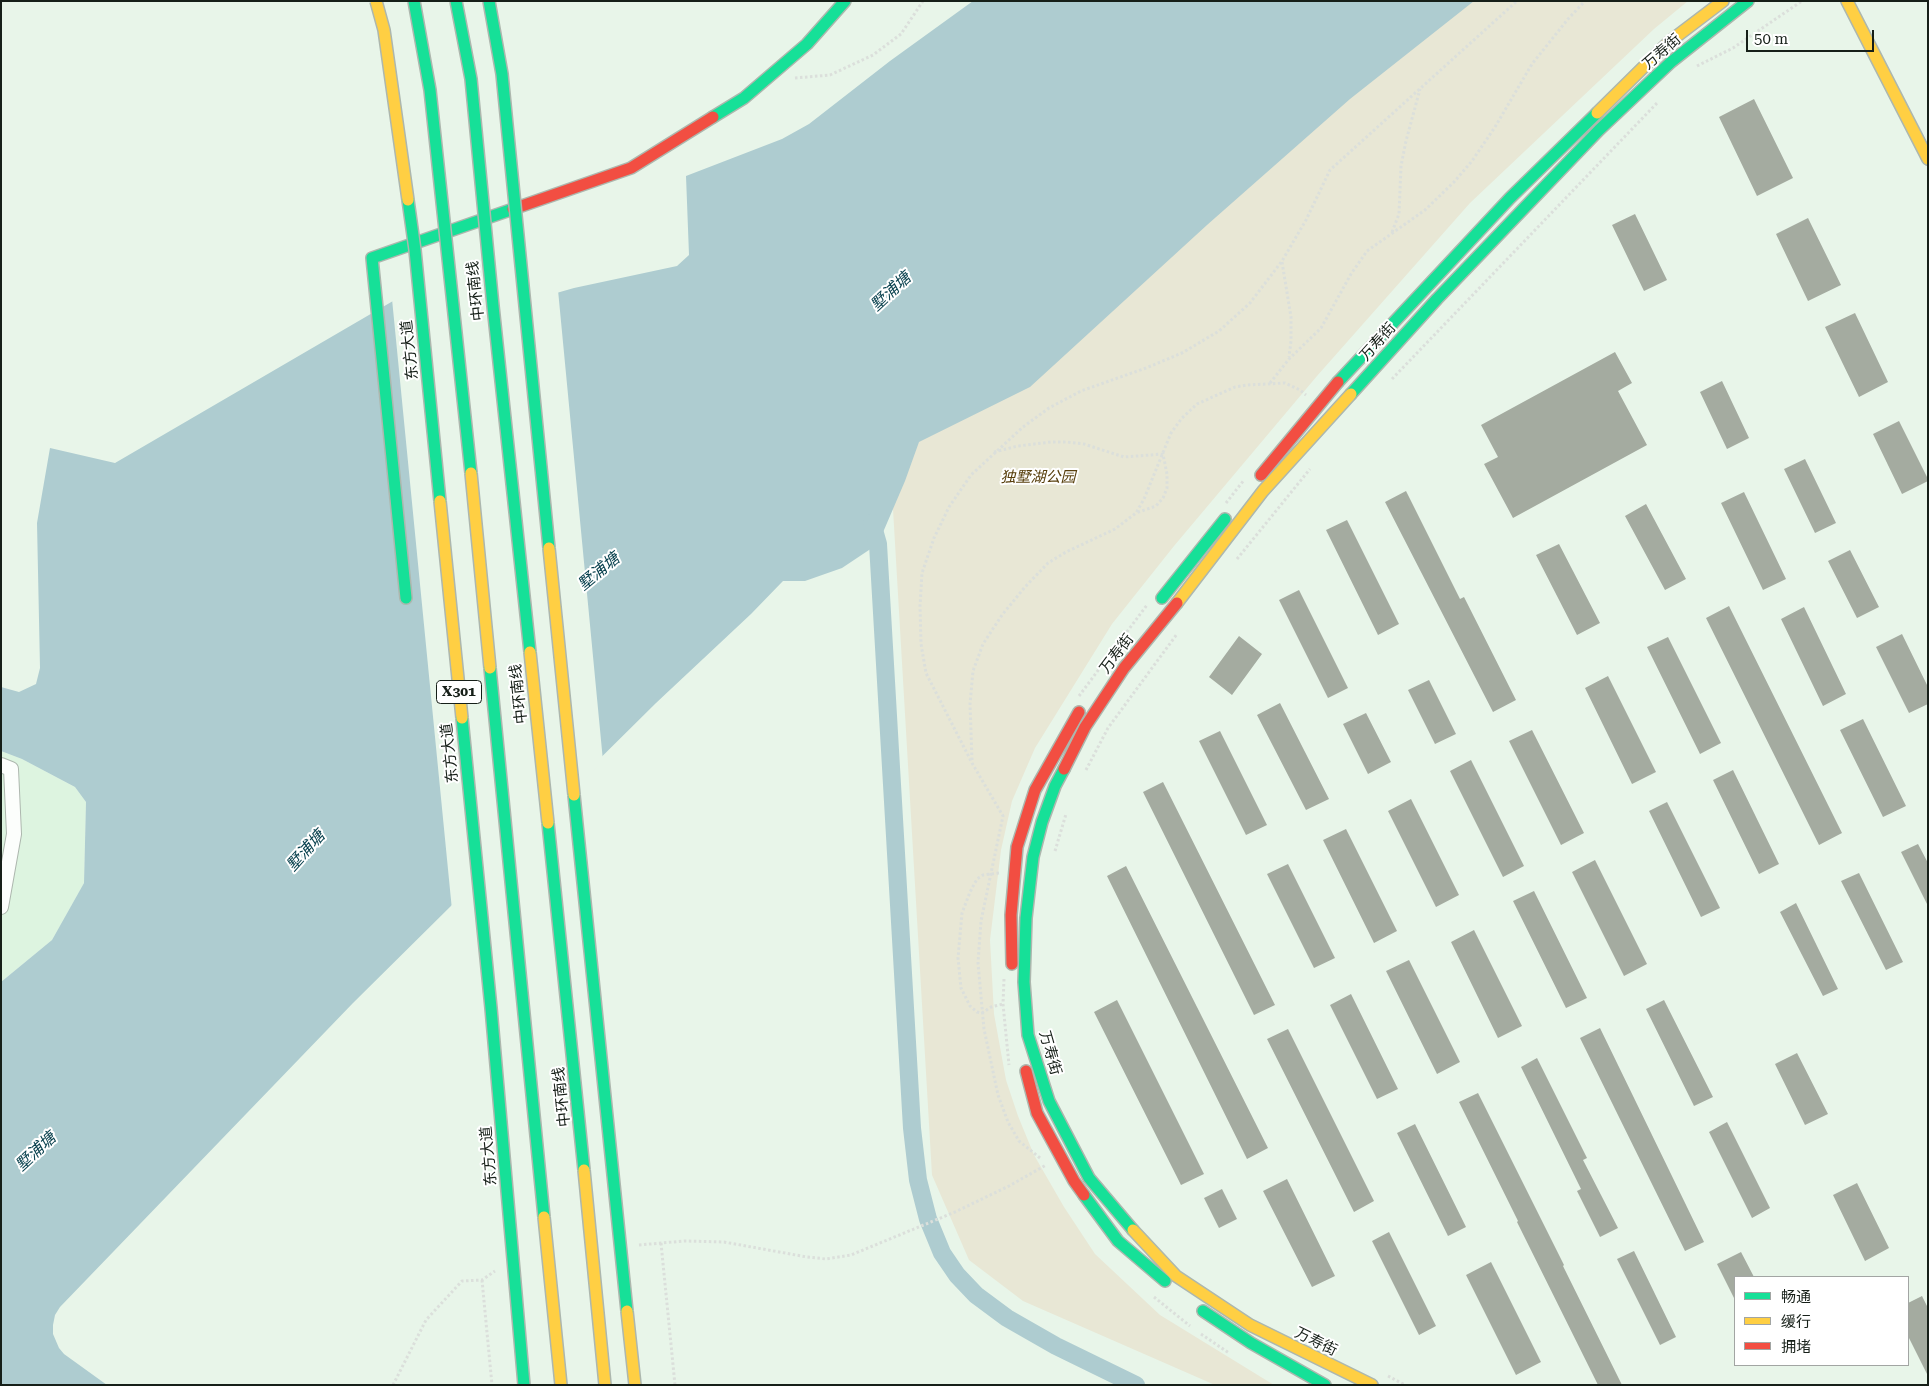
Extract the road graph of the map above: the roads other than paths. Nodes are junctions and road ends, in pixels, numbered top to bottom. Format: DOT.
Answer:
graph roads {
  1 [pos="376,1"];
  2 [pos="414,1"];
  3 [pos="456,1"];
  4 [pos="489,1"];
  5 [pos="845,1"];
  6 [pos="1723,1"];
  7 [pos="1748,1"];
  8 [pos="1847,1"];
  9 [pos="1928,159"];
  10 [pos="1253,477"];
  11 [pos="1229,507"];
  12 [pos="406,598"];
  13 [pos="1153,610"];
  14 [pos="1080,702"];
  15 [pos="1,765"];
  16 [pos="1,907"];
  17 [pos="1018,1040"];
  18 [pos="1023,1058"];
  19 [pos="1174,1288"];
  20 [pos="1196,1306"];
  21 [pos="524,1385"];
  22 [pos="561,1385"];
  23 [pos="605,1385"];
  24 [pos="634,1385"];
  25 [pos="1325,1385"];
  26 [pos="1372,1385"];
  1 -- 21 [label="main road, 东方大道 / X301, bridge"];
  2 -- 22 [label="main road, 中环南线, bridge"];
  3 -- 23 [label="main road, 中环南线, bridge"];
  4 -- 24 [label="main road, bridge"];
  5 -- 12 [label="main road"];
  6 -- 10 [label="main road, 万寿街"];
  7 -- 26 [label="main road, 万寿街"];
  8 -- 9 [label="main road"];
  11 -- 13 [label="main road"];
  14 -- 17 [label="main road, 万寿街"];
  15 -- 16 [label="street"];
  18 -- 19 [label="main road, 万寿街"];
  20 -- 25 [label="main road"];
}
